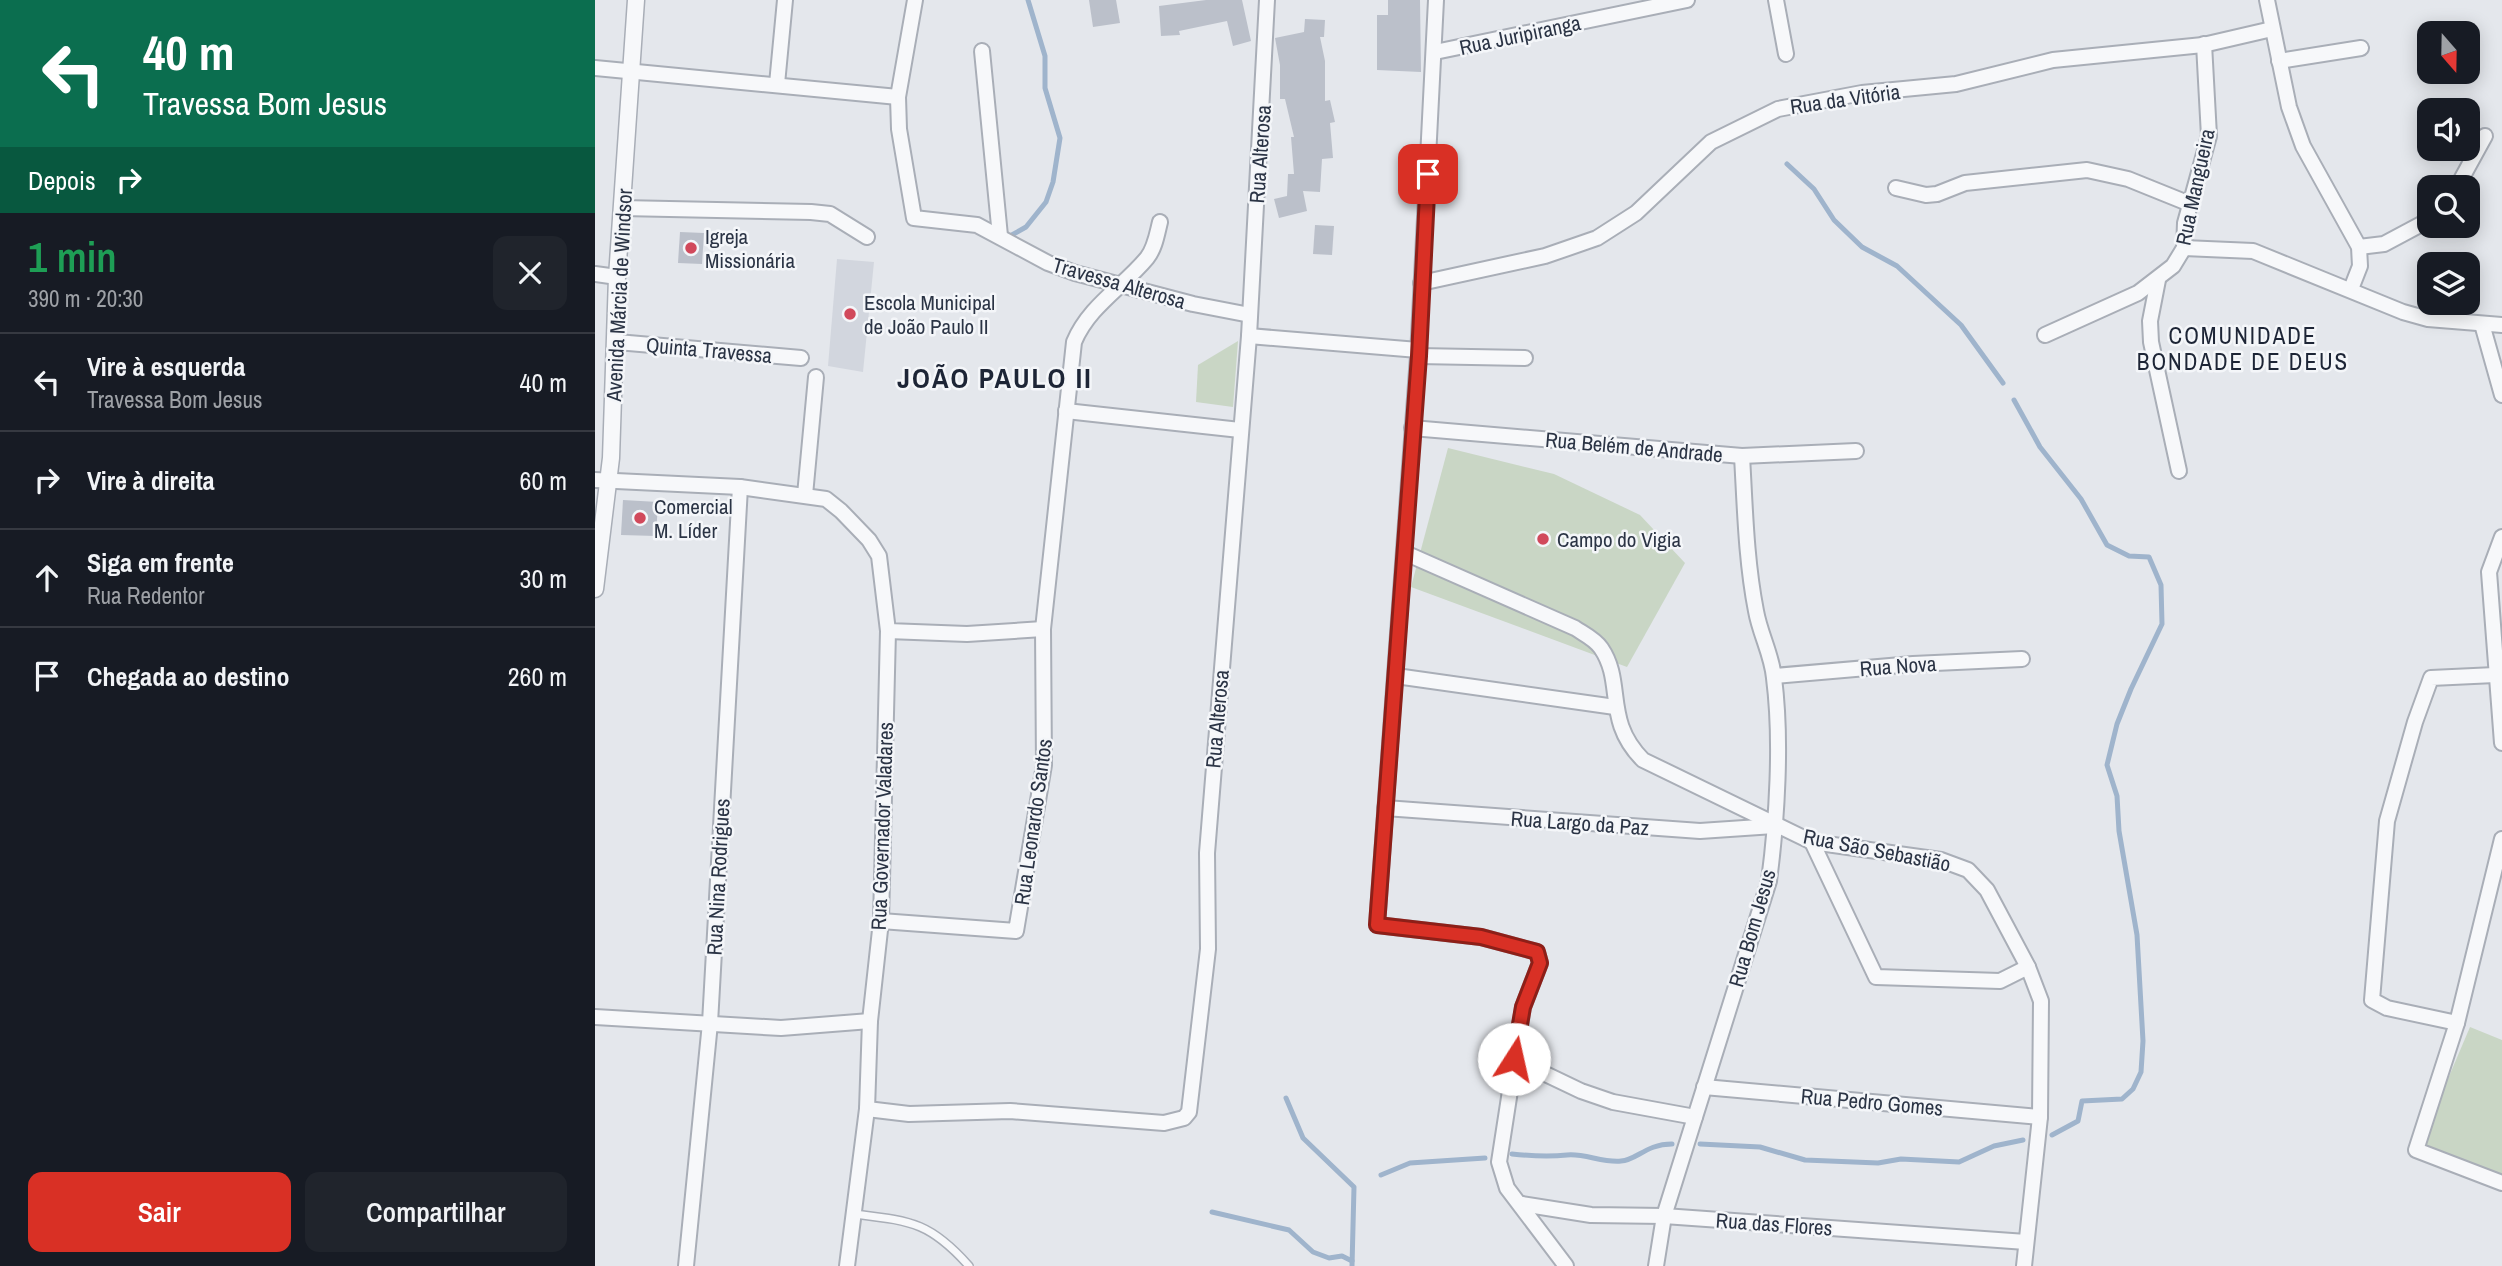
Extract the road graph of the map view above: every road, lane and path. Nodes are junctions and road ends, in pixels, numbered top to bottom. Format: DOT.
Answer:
graph roads {
  1 [pos="636,0"];
  2 [pos="785,0"];
  3 [pos="915,0"];
  4 [pos="1267,0"];
  5 [pos="1436,0"];
  6 [pos="1687,0"];
  7 [pos="1776,0"];
  8 [pos="2267,0"];
  9 [pos="2272,29"];
  10 [pos="2204,44"];
  11 [pos="2361,48"];
  12 [pos="982,51"];
  13 [pos="1435,52"];
  14 [pos="1786,54"];
  15 [pos="2279,61"];
  16 [pos="595,68"];
  17 [pos="632,71"];
  18 [pos="777,84"];
  19 [pos="898,97"];
  20 [pos="2485,136"];
  21 [pos="2464,175"];
  22 [pos="1896,188"];
  23 [pos="2190,204"];
  24 [pos="622,208"];
  25 [pos="1160,222"];
  26 [pos="2417,226"];
  27 [pos="1000,236"];
  28 [pos="867,237"];
  29 [pos="2359,247"];
  30 [pos="2184,248"];
  31 [pos="595,274"];
  32 [pos="617,277"];
  33 [pos="2158,280"];
  34 [pos="1421,283"];
  35 [pos="1117,286"];
  36 [pos="2351,289"];
  37 [pos="1250,315"];
  38 [pos="2482,324"];
  39 [pos="2502,325"];
  40 [pos="1249,335"];
  41 [pos="2045,335"];
  42 [pos="617,342"];
  43 [pos="1418,353"];
  44 [pos="801,358"];
  45 [pos="1525,358"];
  46 [pos="816,377"];
  47 [pos="2502,395"];
  48 [pos="1066,411"];
  49 [pos="1412,428"];
  50 [pos="1240,430"];
  51 [pos="1856,451"];
  52 [pos="1742,456"];
  53 [pos="2179,471"];
  54 [pos="602,481"];
  55 [pos="740,487"];
  56 [pos="805,495"];
  57 [pos="2502,537"];
  58 [pos="1405,553"];
  59 [pos="595,589"];
  60 [pos="1043,629"];
  61 [pos="888,631"];
  62 [pos="2022,659"];
  63 [pos="2495,675"];
  64 [pos="1396,676"];
  65 [pos="1774,676"];
  66 [pos="1615,707"];
  67 [pos="2502,743"];
  68 [pos="1385,808"];
  69 [pos="1775,826"];
  70 [pos="2502,839"];
  71 [pos="1812,842"];
  72 [pos="881,921"];
  73 [pos="2028,967"];
  74 [pos="595,1017"];
  75 [pos="870,1021"];
  76 [pos="710,1023"];
  77 [pos="2457,1023"];
  78 [pos="1514,1059"];
  79 [pos="1704,1087"];
  80 [pos="867,1109"];
  81 [pos="1695,1117"];
  82 [pos="2040,1117"];
  83 [pos="2502,1183"];
  84 [pos="1522,1204"];
  85 [pos="855,1214"];
  86 [pos="1664,1216"];
  87 [pos="2026,1242"];
  88 [pos="686,1266"];
  89 [pos="847,1266"];
  90 [pos="969,1266"];
  91 [pos="1566,1266"];
  92 [pos="1655,1266"];
  93 [pos="2024,1266"];
  1 -- 17 [label="street, Avenida Márcia de Windsor"];
  2 -- 18 [label="street"];
  3 -- 19 [label="street"];
  4 -- 37 [label="street, Rua Alterosa"];
  5 -- 13 [label="street"];
  6 -- 13 [label="street, Rua Juripiranga"];
  7 -- 14 [label="street"];
  8 -- 9 [label="street"];
  9 -- 10 [label="street, Rua da Vitória"];
  9 -- 15 [label="street"];
  10 -- 23 [label="street, Rua Mangueira"];
  10 -- 34 [label="street, Rua da Vitória"];
  11 -- 15 [label="street"];
  12 -- 27 [label="street"];
  13 -- 34 [label="street"];
  15 -- 29 [label="street"];
  16 -- 17 [label="street"];
  17 -- 18 [label="street"];
  17 -- 24 [label="street, Avenida Márcia de Windsor"];
  18 -- 19 [label="street"];
  19 -- 27 [label="street, Travessa Alterosa"];
  20 -- 21 [label="street"];
  22 -- 23 [label="street"];
  23 -- 30 [label="street, Rua Mangueira"];
  24 -- 28 [label="street"];
  24 -- 32 [label="street, Avenida Márcia de Windsor"];
  25 -- 35 [label="street, Rua Leonardo Santos"];
  26 -- 29 [label="street"];
  27 -- 35 [label="street, Travessa Alterosa"];
  29 -- 36 [label="street"];
  30 -- 33 [label="street, Rua Mangueira"];
  30 -- 36 [label="street"];
  31 -- 32 [label="street"];
  32 -- 42 [label="street, Avenida Márcia de Windsor"];
  33 -- 41 [label="street, Rua Mangueira"];
  33 -- 53 [label="street"];
  34 -- 43 [label="street"];
  35 -- 37 [label="street, Travessa Alterosa"];
  35 -- 48 [label="street, Rua Leonardo Santos"];
  36 -- 38 [label="street"];
  37 -- 40 [label="street, Rua Alterosa"];
  38 -- 39 [label="street"];
  38 -- 47 [label="street"];
  40 -- 43 [label="street"];
  40 -- 50 [label="street, Rua Alterosa"];
  42 -- 44 [label="street, Quinta Travessa"];
  42 -- 54 [label="street, Avenida Márcia de Windsor"];
  43 -- 45 [label="street"];
  43 -- 49 [label="street"];
  46 -- 56 [label="street"];
  48 -- 50 [label="street"];
  48 -- 60 [label="street, Rua Leonardo Santos"];
  49 -- 52 [label="street, Rua Belém de Andrade"];
  49 -- 58 [label="street"];
  50 -- 80 [label="street, Rua Alterosa"];
  51 -- 52 [label="street, Rua Belém de Andrade"];
  52 -- 65 [label="street, Rua Bom Jesus"];
  54 -- 55 [label="street, Rua Governador Valadares"];
  54 -- 59 [label="street, Avenida Márcia de Windsor"];
  55 -- 56 [label="street, Rua Governador Valadares"];
  55 -- 76 [label="street, Rua Nina Rodrigues"];
  56 -- 61 [label="street, Rua Governador Valadares"];
  57 -- 63 [label="street"];
  58 -- 64 [label="street"];
  58 -- 66 [label="street, Rua São Sebastião"];
  60 -- 61 [label="street"];
  60 -- 72 [label="street, Rua Leonardo Santos"];
  61 -- 72 [label="street, Rua Governador Valadares"];
  62 -- 65 [label="street, Rua Nova"];
  63 -- 67 [label="street"];
  63 -- 77 [label="street"];
  64 -- 66 [label="street"];
  64 -- 68 [label="street"];
  65 -- 69 [label="street, Rua Bom Jesus"];
  66 -- 69 [label="street, Rua São Sebastião"];
  68 -- 69 [label="street, Rua Largo da Paz"];
  68 -- 78 [label="street"];
  69 -- 71 [label="street, Rua São Sebastião"];
  69 -- 79 [label="street, Rua Bom Jesus"];
  70 -- 77 [label="street"];
  71 -- 73 [label="street, Rua São Sebastião"];
  71 -- 73 [label="street"];
  72 -- 75 [label="street, Rua Governador Valadares"];
  73 -- 82 [label="street, Rua São Sebastião"];
  74 -- 76 [label="street"];
  75 -- 76 [label="street"];
  75 -- 80 [label="street, Rua Governador Valadares"];
  76 -- 88 [label="street, Rua Nina Rodrigues"];
  77 -- 83 [label="street"];
  78 -- 81 [label="street"];
  78 -- 84 [label="street"];
  79 -- 81 [label="street, Rua Bom Jesus"];
  79 -- 82 [label="street, Rua Pedro Gomes"];
  80 -- 85 [label="street"];
  81 -- 86 [label="street, Rua Bom Jesus"];
  82 -- 87 [label="street, Rua São Sebastião"];
  84 -- 86 [label="street, Rua das Flores"];
  84 -- 91 [label="street"];
  85 -- 89 [label="street"];
  85 -- 90 [label="lane"];
  86 -- 87 [label="street, Rua das Flores"];
  86 -- 92 [label="street, Rua Bom Jesus"];
  87 -- 93 [label="street, Rua São Sebastião"];
}
